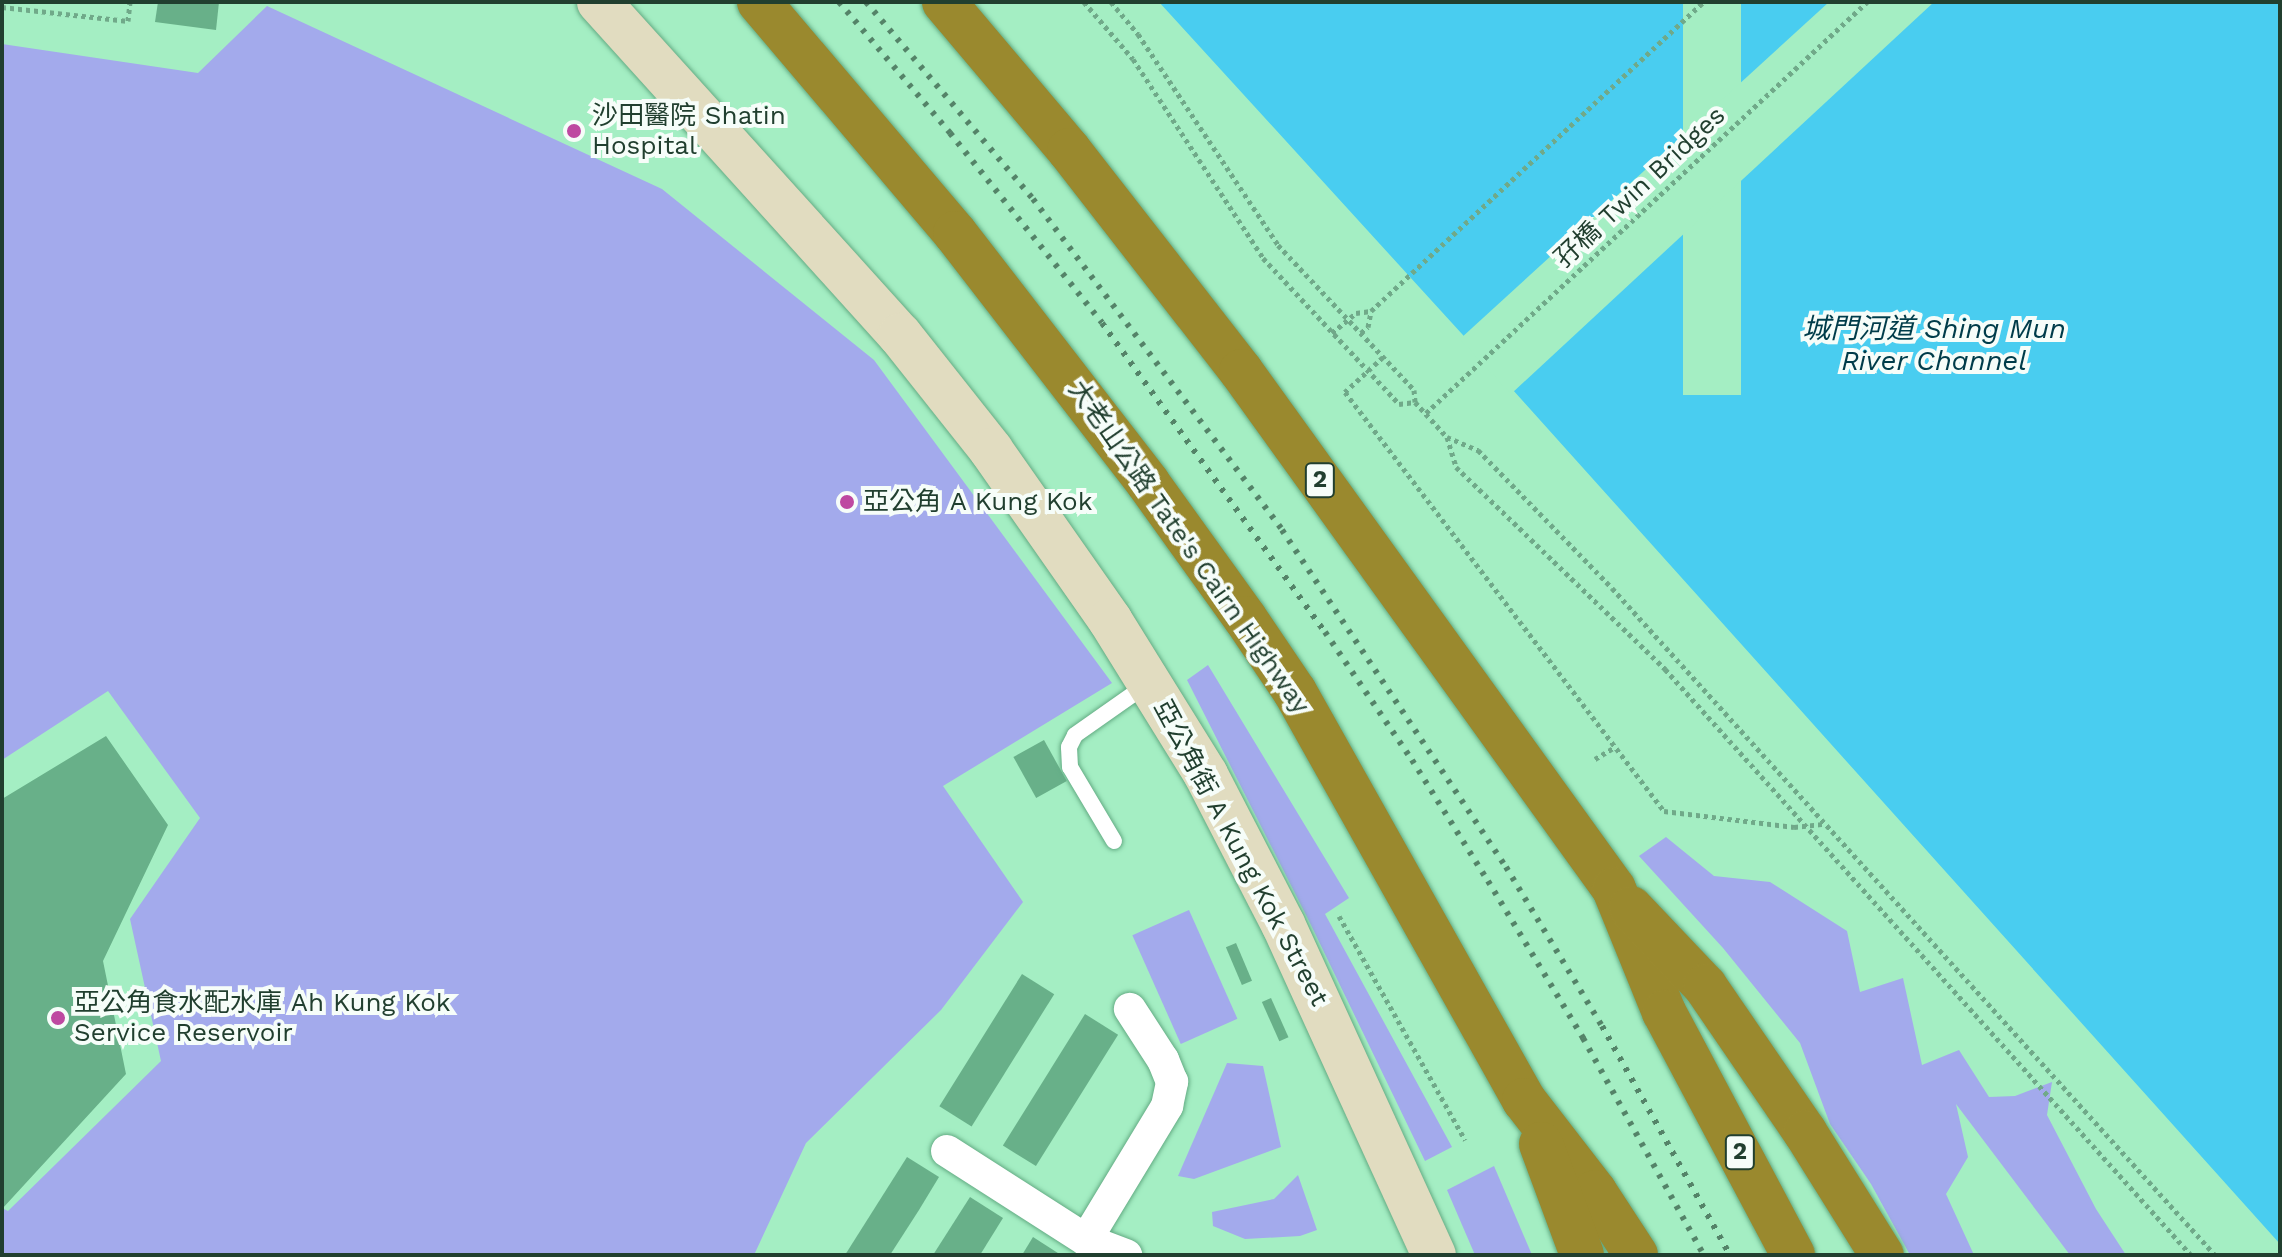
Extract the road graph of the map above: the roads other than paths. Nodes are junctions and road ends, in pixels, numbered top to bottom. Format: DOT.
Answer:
graph roads {
  1 [pos="599,2"];
  2 [pos="759,2"];
  3 [pos="944,2"];
  4 [pos="1150,682"];
  5 [pos="1114,841"];
  6 [pos="1614,889"];
  7 [pos="1130,1009"];
  8 [pos="1524,1100"];
  9 [pos="947,1151"];
  10 [pos="1086,1240"];
  11 [pos="1126,1255"];
  12 [pos="1434,1255"];
  13 [pos="1582,1255"];
  14 [pos="1636,1255"];
  15 [pos="1793,1255"];
  16 [pos="1882,1255"];
  1 -- 4 [label="main road, 亞公角街 A Kung Kok Street"];
  2 -- 8 [label="highway, 大老山公路 Tate's Cairn Highway"];
  3 -- 6 [label="highway, 2"];
  4 -- 5 [label="lane"];
  4 -- 12 [label="main road, 亞公角街 A Kung Kok Street"];
  6 -- 15 [label="highway, 2"];
  6 -- 16 [label="highway"];
  7 -- 10 [label="street"];
  8 -- 13 [label="highway"];
  8 -- 14 [label="highway, 大老山公路 Tate's Cairn Highway"];
  9 -- 10 [label="street"];
  10 -- 11 [label="street"];
}
